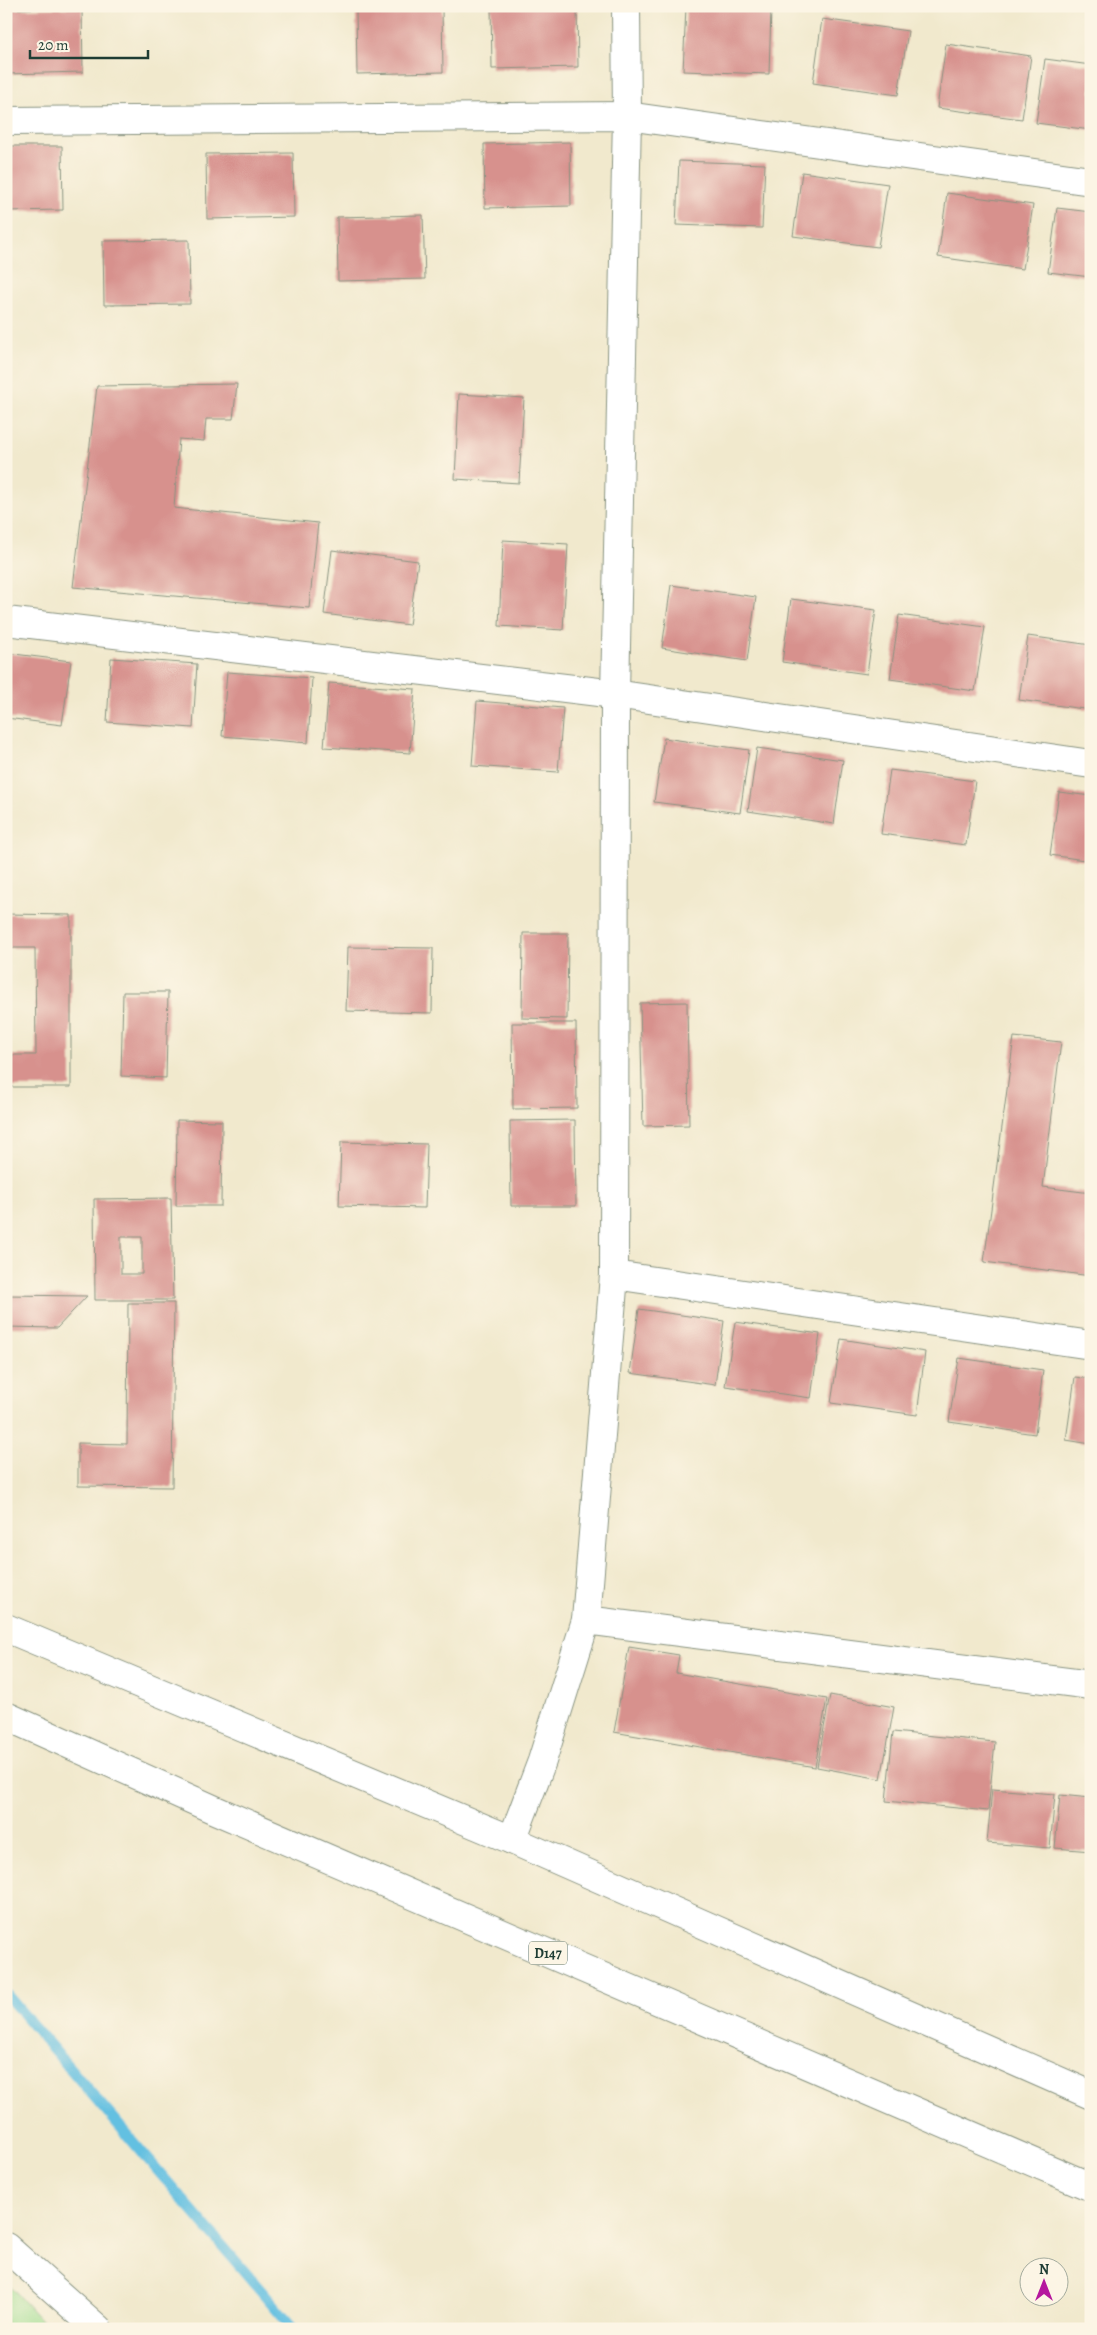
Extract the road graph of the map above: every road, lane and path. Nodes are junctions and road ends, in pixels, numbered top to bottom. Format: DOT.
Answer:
graph roads {
  1 [pos="626,6"];
  2 [pos="627,116"];
  3 [pos="6,121"];
  4 [pos="1091,181"];
  5 [pos="6,621"];
  6 [pos="615,694"];
  7 [pos="1091,764"];
  8 [pos="614,1276"];
  9 [pos="1091,1345"];
  10 [pos="586,1620"];
  11 [pos="6,1628"];
  12 [pos="1091,1685"];
  13 [pos="6,1716"];
  14 [pos="512,1840"];
  15 [pos="1091,2095"];
  16 [pos="1091,2187"];
  17 [pos="6,2247"];
  18 [pos="98,2329"];
  1 -- 2 [label="street"];
  2 -- 3 [label="street"];
  2 -- 4 [label="street"];
  2 -- 6 [label="street"];
  5 -- 6 [label="street"];
  6 -- 7 [label="street"];
  6 -- 8 [label="street"];
  8 -- 9 [label="street"];
  8 -- 10 [label="street"];
  10 -- 12 [label="street"];
  10 -- 14 [label="street"];
  11 -- 14 [label="street"];
  13 -- 16 [label="street, D147"];
  14 -- 15 [label="street"];
  17 -- 18 [label="street"];
}
